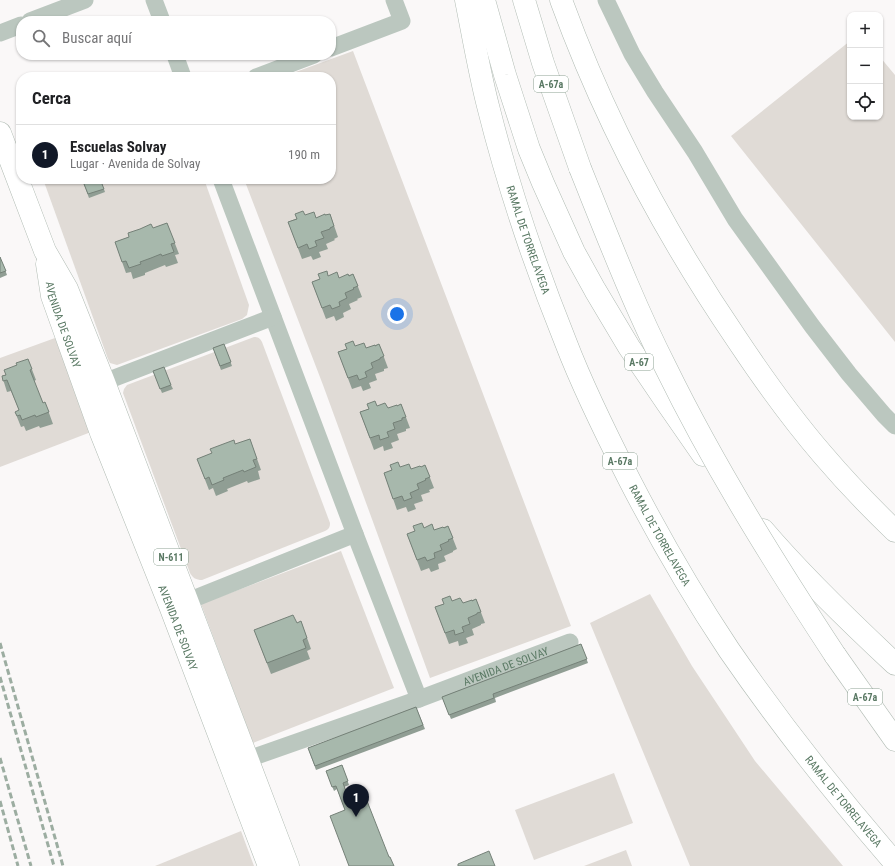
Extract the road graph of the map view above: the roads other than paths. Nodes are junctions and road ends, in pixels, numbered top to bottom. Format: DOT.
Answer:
graph roads {
  1 [pos="85,0"];
  2 [pos="154,0"];
  3 [pos="394,0"];
  4 [pos="466,0"];
  5 [pos="484,0"];
  6 [pos="524,0"];
  7 [pos="561,0"];
  8 [pos="606,0"];
  9 [pos="43,16"];
  10 [pos="160,16"];
  11 [pos="16,27"];
  12 [pos="0,33"];
  13 [pos="336,46"];
  14 [pos="176,60"];
  15 [pos="301,60"];
  16 [pos="181,72"];
  17 [pos="269,72"];
  18 [pos="0,133"];
  19 [pos="16,166"];
  20 [pos="22,184"];
  21 [pos="223,184"];
  22 [pos="45,251"];
  23 [pos="273,317"];
  24 [pos="104,382"];
  25 [pos="895,426"];
  26 [pos="895,531"];
  27 [pos="355,534"];
  28 [pos="188,601"];
  29 [pos="570,642"];
  30 [pos="895,664"];
  31 [pos="419,699"];
  32 [pos="895,740"];
  33 [pos="248,759"];
  34 [pos="895,863"];
  35 [pos="269,866"];
  36 [pos="288,866"];
  1 -- 9 [label="street"];
  2 -- 10 [label="street"];
  3 -- 13 [label="street"];
  4 -- 34 [label="highway, RAMAL DE TORRELAVEGA / A-67a"];
  5 -- 30 [label="highway, A-67"];
  6 -- 32 [label="highway, A-67a, bridge"];
  7 -- 26 [label="highway"];
  8 -- 25 [label="street"];
  11 -- 12 [label="street"];
  14 -- 16 [label="street"];
  15 -- 17 [label="street"];
  18 -- 19 [label="highway, AVENIDA DE SOLVAY / N-611"];
  20 -- 22 [label="highway, AVENIDA DE SOLVAY / N-611"];
  21 -- 23 [label="street"];
  22 -- 24 [label="highway, AVENIDA DE SOLVAY / N-611"];
  22 -- 35 [label="highway, AVENIDA DE SOLVAY / N-611"];
  23 -- 24 [label="street"];
  23 -- 27 [label="street"];
  24 -- 28 [label="highway, AVENIDA DE SOLVAY / N-611"];
  27 -- 28 [label="street, AVENIDA DE SOLVAY"];
  27 -- 31 [label="street"];
  28 -- 33 [label="highway, AVENIDA DE SOLVAY / N-611"];
  29 -- 31 [label="street, AVENIDA DE SOLVAY"];
  31 -- 33 [label="street, AVENIDA DE SOLVAY"];
  33 -- 36 [label="highway, AVENIDA DE SOLVAY / N-611"];
}
